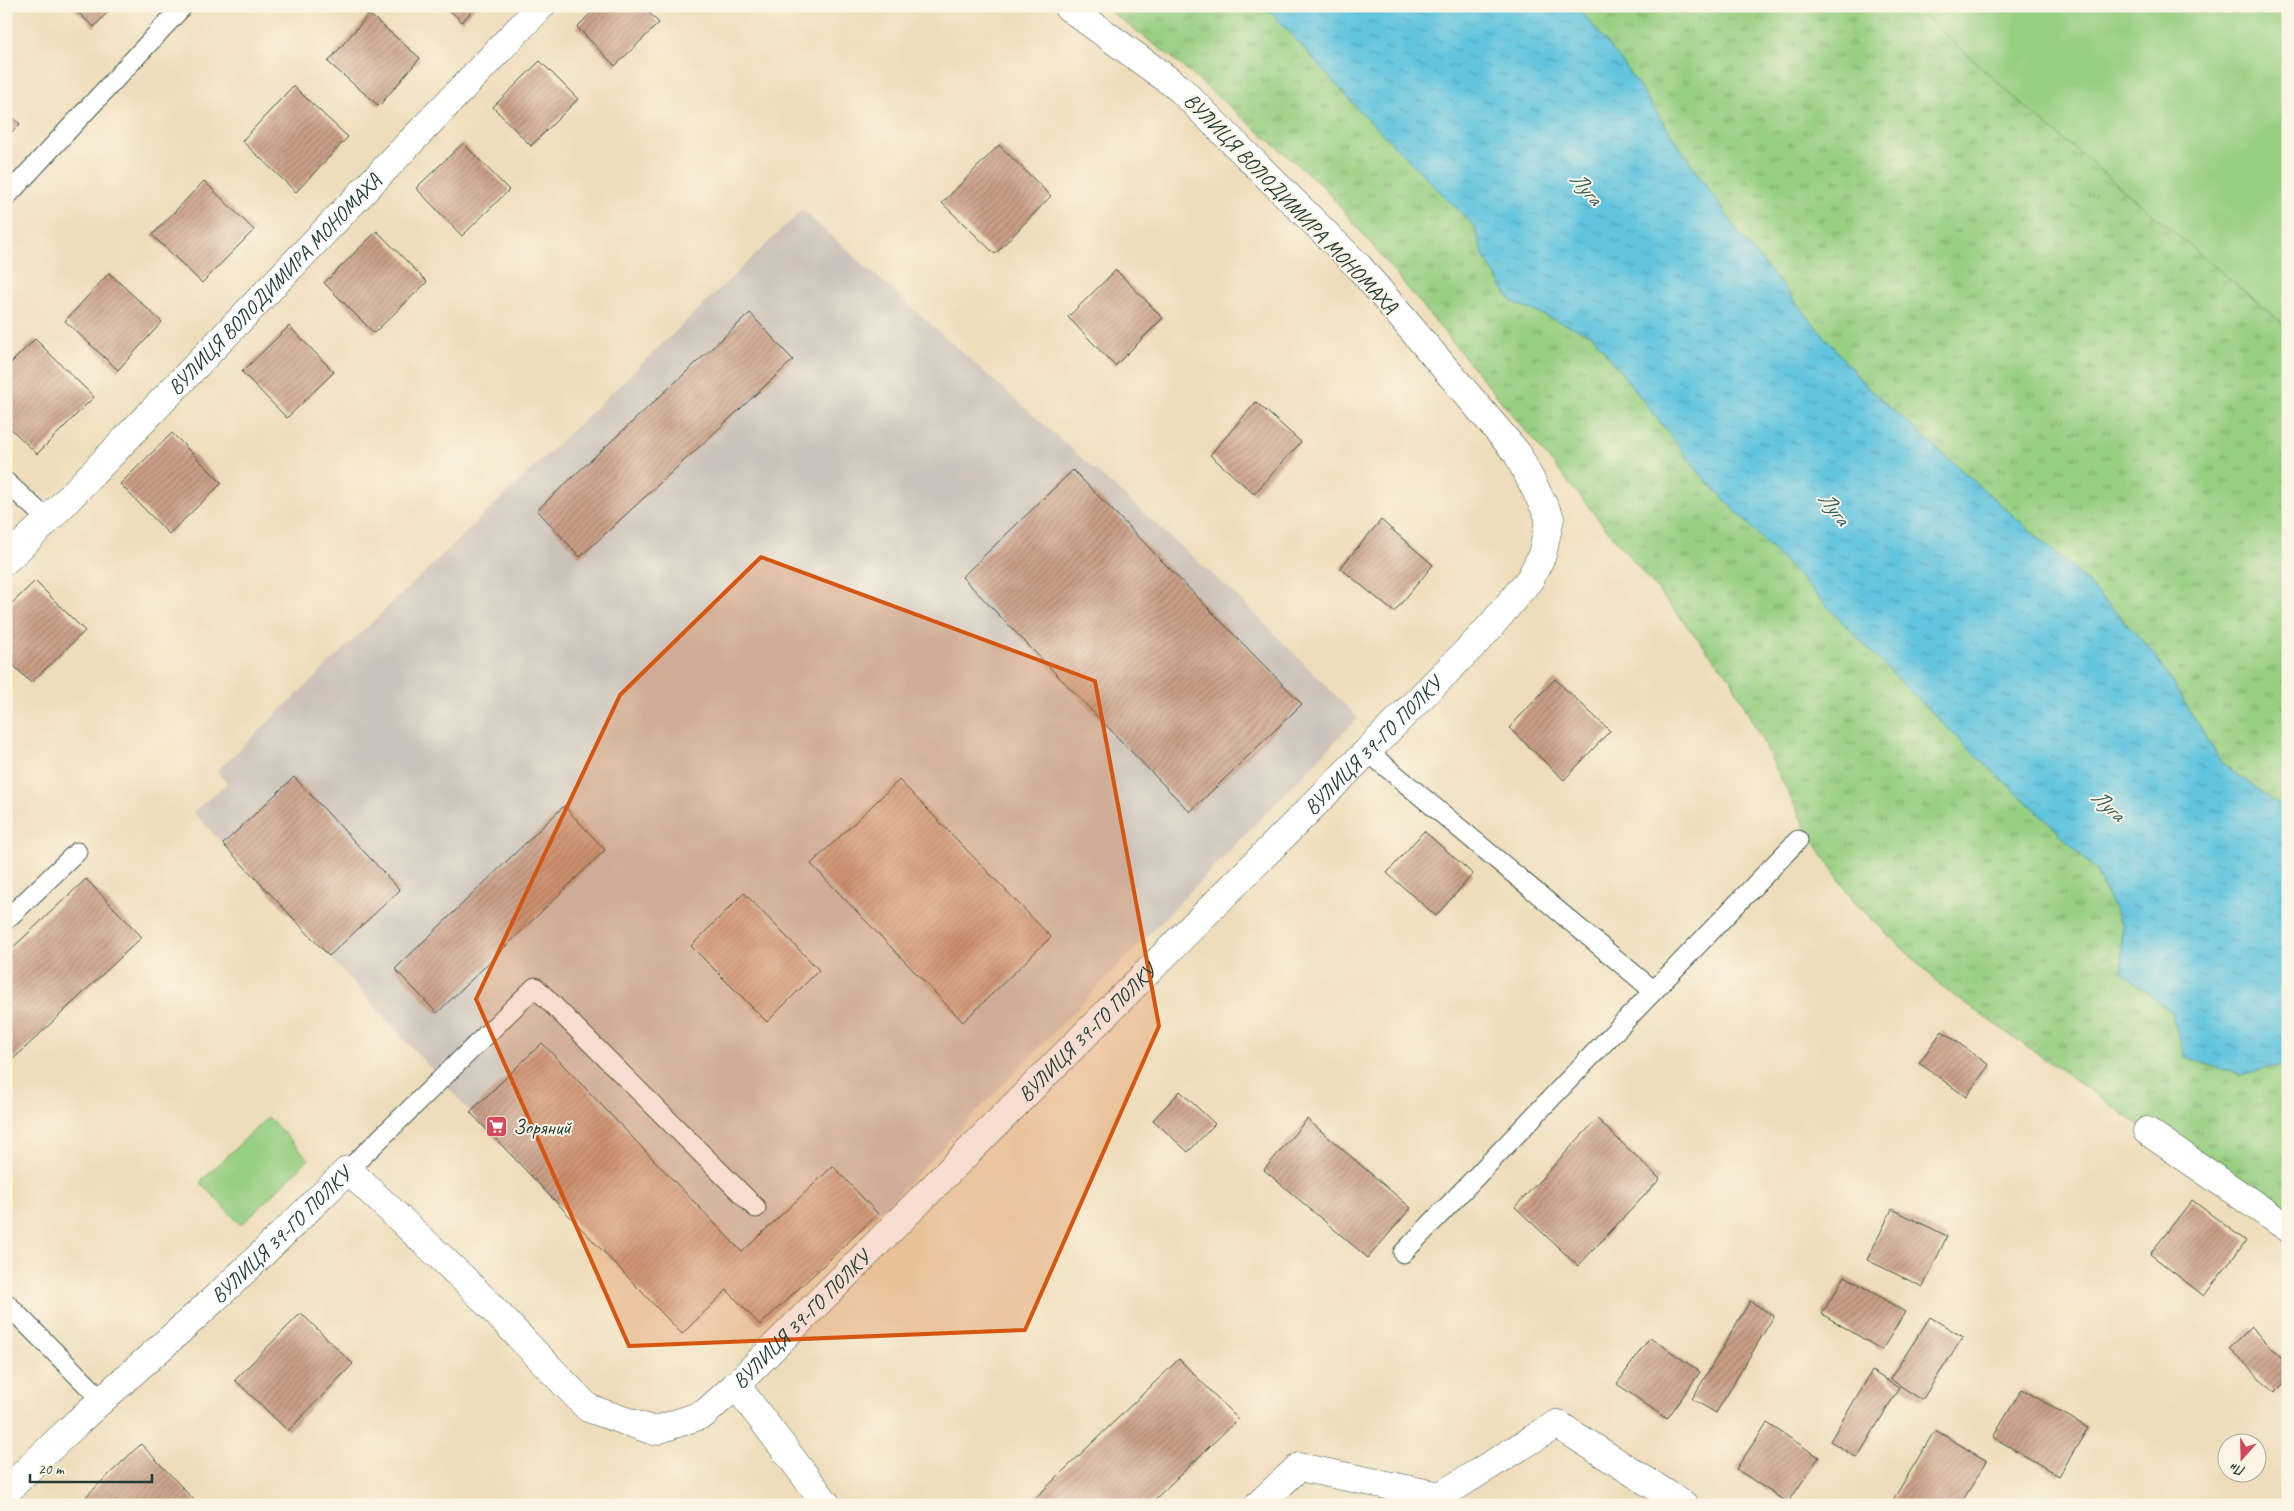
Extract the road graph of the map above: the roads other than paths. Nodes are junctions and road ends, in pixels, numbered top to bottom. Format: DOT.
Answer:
graph roads {
  1 [pos="183,6"];
  2 [pos="541,6"];
  3 [pos="1067,6"];
  4 [pos="6,197"];
  5 [pos="6,482"];
  6 [pos="48,520"];
  7 [pos="1542,555"];
  8 [pos="6,560"];
  9 [pos="1367,751"];
  10 [pos="1798,840"];
  11 [pos="77,852"];
  12 [pos="6,920"];
  13 [pos="1654,991"];
  14 [pos="2147,1131"];
  15 [pos="348,1170"];
  16 [pos="756,1208"];
  17 [pos="2288,1228"];
  18 [pos="1403,1253"];
  19 [pos="6,1303"];
  20 [pos="736,1385"];
  21 [pos="101,1399"];
  22 [pos="6,1492"];
  23 [pos="827,1505"];
  24 [pos="1258,1505"];
  25 [pos="1684,1505"];
  1 -- 4 [label="lane"];
  2 -- 6 [label="street, ВУЛИЦЯ ВОЛОДИМИРА МОНОМАХА"];
  3 -- 7 [label="street, ВУЛИЦЯ ВОЛОДИМИРА МОНОМАХА"];
  5 -- 6 [label="lane"];
  6 -- 8 [label="street, ВУЛИЦЯ ВОЛОДИМИРА МОНОМАХА"];
  7 -- 9 [label="street, ВУЛИЦЯ 39-ГО ПОЛКУ"];
  9 -- 13 [label="lane"];
  9 -- 20 [label="street, ВУЛИЦЯ 39-ГО ПОЛКУ"];
  10 -- 13 [label="lane"];
  11 -- 12 [label="lane"];
  13 -- 18 [label="lane"];
  14 -- 17 [label="street"];
  15 -- 16 [label="lane"];
  15 -- 20 [label="street, ВУЛИЦЯ 39-ГО ПОЛКУ"];
  15 -- 21 [label="street, ВУЛИЦЯ 39-ГО ПОЛКУ"];
  19 -- 21 [label="lane"];
  20 -- 23 [label="street"];
  21 -- 22 [label="street, ВУЛИЦЯ 39-ГО ПОЛКУ"];
  24 -- 25 [label="street"];
}
